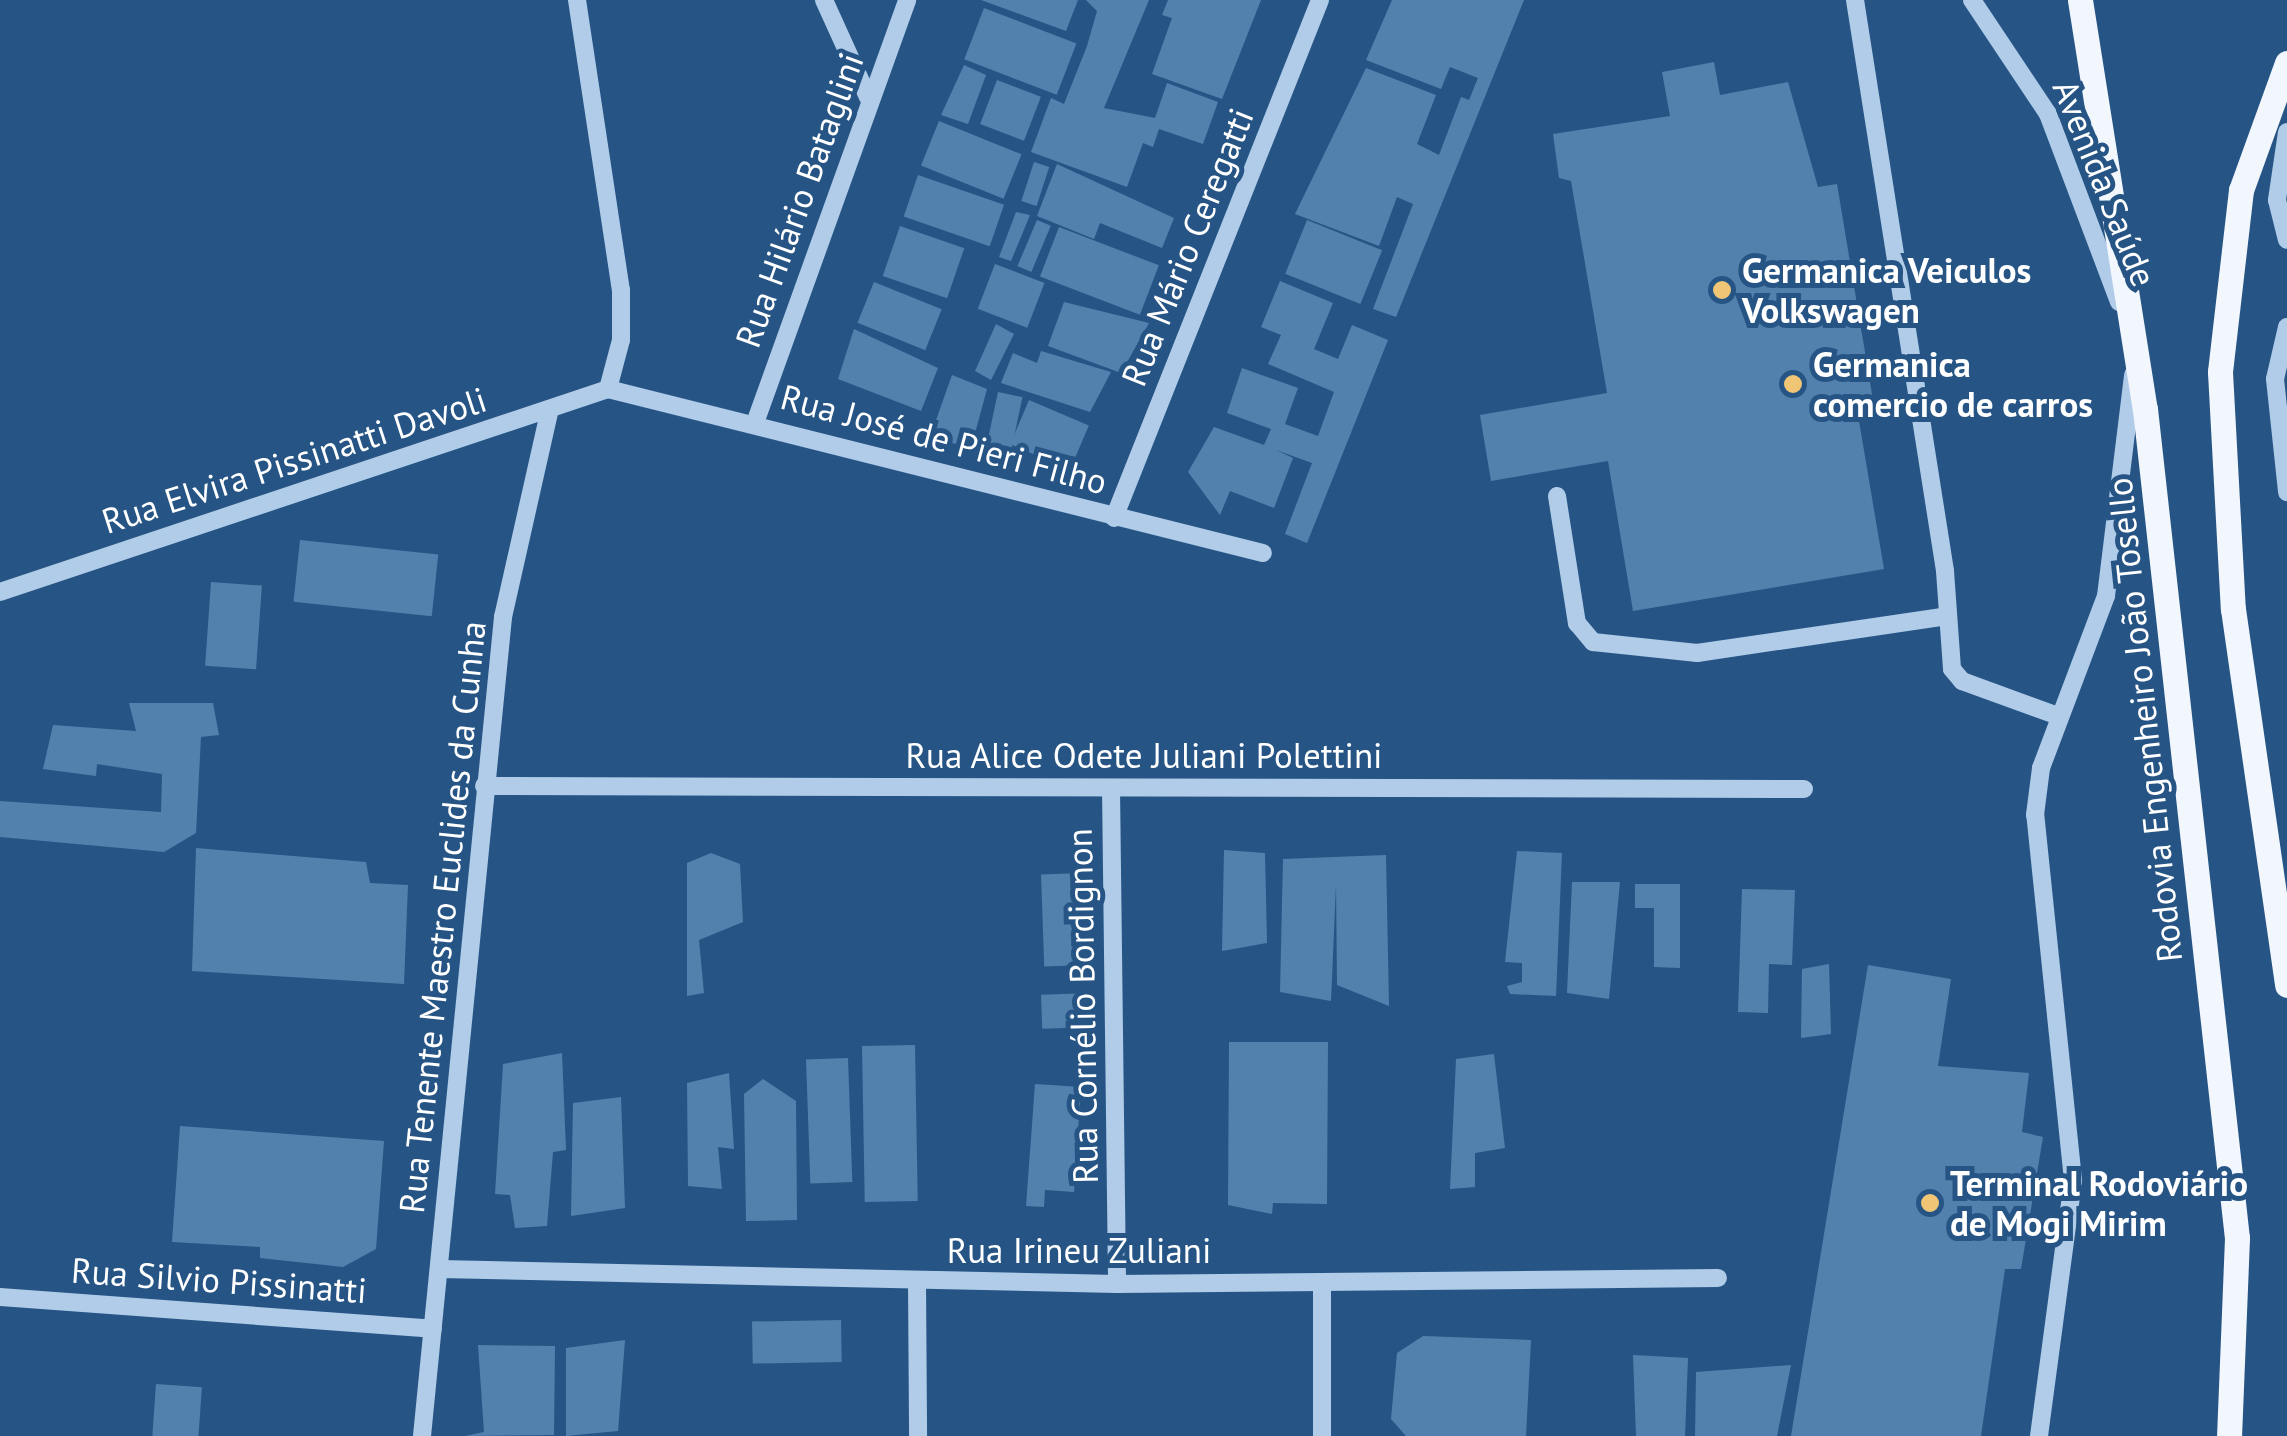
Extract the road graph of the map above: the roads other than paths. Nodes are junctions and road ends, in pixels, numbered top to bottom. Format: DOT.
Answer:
graph roads {
  1 [pos="577,0"];
  2 [pos="824,0"];
  3 [pos="907,0"];
  4 [pos="1320,0"];
  5 [pos="1855,0"];
  6 [pos="1972,0"];
  7 [pos="2080,0"];
  8 [pos="2287,62"];
  9 [pos="868,97"];
  10 [pos="2287,132"];
  11 [pos="2287,240"];
  12 [pos="2287,328"];
  13 [pos="2136,345"];
  14 [pos="608,389"];
  15 [pos="550,409"];
  16 [pos="754,422"];
  17 [pos="2287,492"];
  18 [pos="1556,496"];
  19 [pos="1114,518"];
  20 [pos="1262,553"];
  21 [pos="0,592"];
  22 [pos="1947,616"];
  23 [pos="2058,716"];
  24 [pos="484,786"];
  25 [pos="1112,788"];
  26 [pos="1804,789"];
  27 [pos="2287,986"];
  28 [pos="440,1269"];
  29 [pos="1718,1278"];
  30 [pos="917,1281"];
  31 [pos="1322,1283"];
  32 [pos="1117,1284"];
  33 [pos="0,1296"];
  34 [pos="434,1328"];
  35 [pos="422,1436"];
  36 [pos="918,1436"];
  37 [pos="1322,1436"];
  38 [pos="2039,1436"];
  39 [pos="2229,1436"];
  1 -- 14 [label="street"];
  2 -- 9 [label="street"];
  3 -- 9 [label="street, Rua Hilário Bataglini"];
  4 -- 19 [label="street, Rua Mário Ceregatti"];
  5 -- 22 [label="street"];
  6 -- 13 [label="street, Avenida Saúde"];
  7 -- 13 [label="main road, Rodovia Engenheiro João Tosello"];
  8 -- 27 [label="main road"];
  9 -- 16 [label="street, Rua Hilário Bataglini"];
  10 -- 11 [label="street"];
  12 -- 17 [label="street"];
  13 -- 23 [label="street"];
  13 -- 39 [label="main road, Rodovia Engenheiro João Tosello"];
  14 -- 15 [label="street, Rua Elvira Pissinatti Davoli"];
  14 -- 16 [label="street, Rua José de Pieri Filho"];
  15 -- 21 [label="street, Rua Elvira Pissinatti Davoli"];
  15 -- 24 [label="street, Rua Tenente Maestro Euclides da Cunha"];
  16 -- 19 [label="street, Rua José de Pieri Filho"];
  18 -- 22 [label="street"];
  19 -- 20 [label="street, Rua José de Pieri Filho"];
  22 -- 23 [label="street"];
  23 -- 38 [label="street"];
  24 -- 25 [label="street, Rua Alice Odete Juliani Polettini"];
  24 -- 28 [label="street, Rua Tenente Maestro Euclides da Cunha"];
  25 -- 26 [label="street, Rua Alice Odete Juliani Polettini"];
  25 -- 32 [label="street, Rua Cornélio Bordignon"];
  28 -- 30 [label="street, Rua Irineu Zuliani"];
  28 -- 34 [label="street, Rua Tenente Maestro Euclides da Cunha"];
  29 -- 31 [label="street, Rua Irineu Zuliani"];
  30 -- 32 [label="street, Rua Irineu Zuliani"];
  30 -- 36 [label="street"];
  31 -- 32 [label="street, Rua Irineu Zuliani"];
  31 -- 37 [label="street"];
  33 -- 34 [label="street, Rua Silvio Pissinatti"];
  34 -- 35 [label="street, Rua Tenente Maestro Euclides da Cunha"];
}
